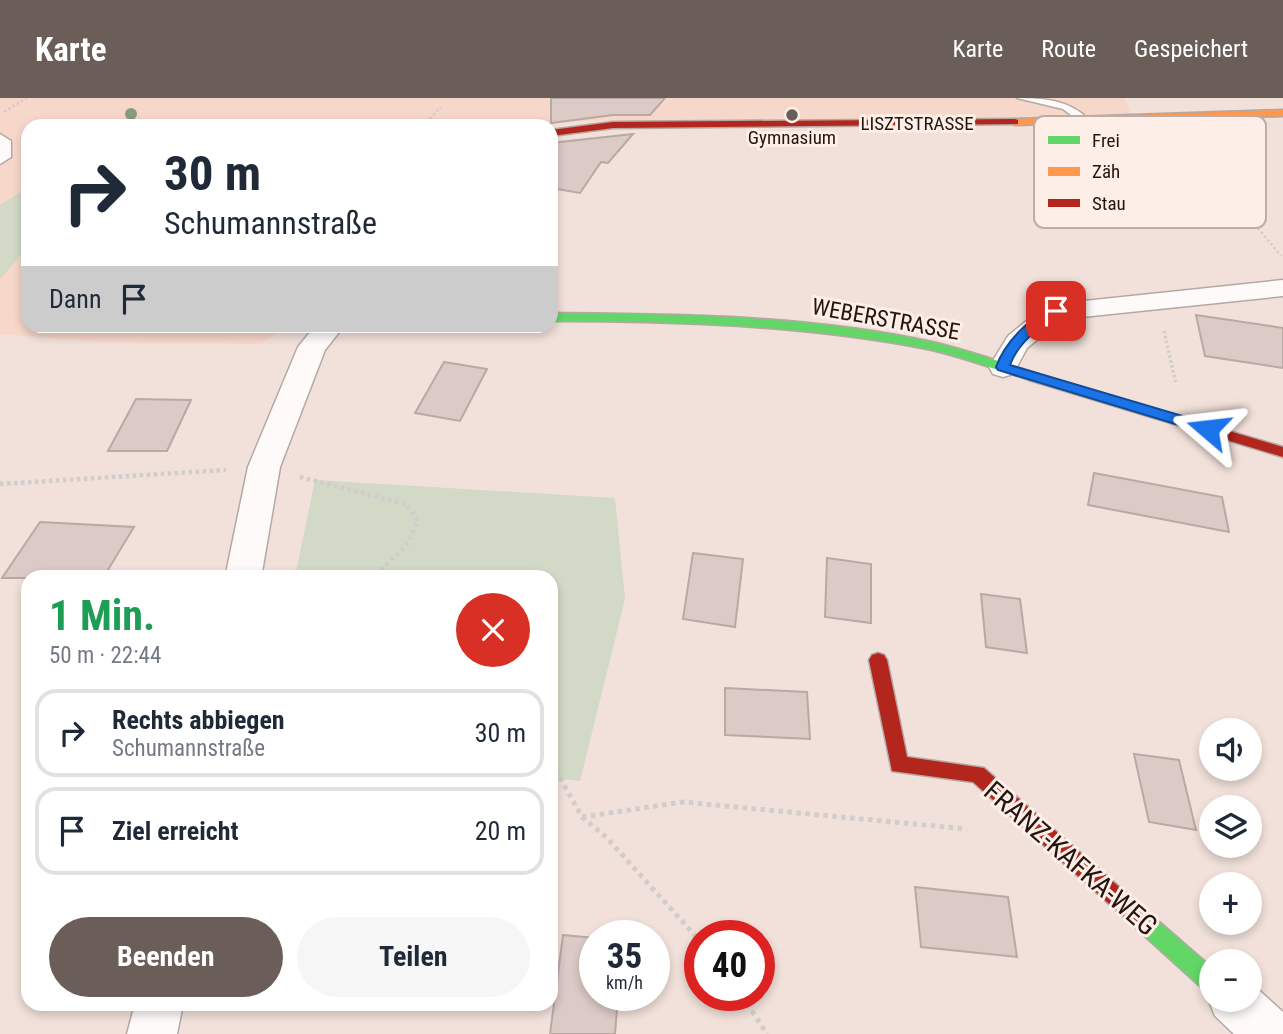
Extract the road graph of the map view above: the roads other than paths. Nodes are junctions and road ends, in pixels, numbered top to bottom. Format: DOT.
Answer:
graph roads {
  1 [pos="1022,98"];
  2 [pos="1283,113"];
  3 [pos="1078,116"];
  4 [pos="1198,116"];
  5 [pos="1034,121"];
  6 [pos="558,132"];
  7 [pos="0,141"];
  8 [pos="0,157"];
  9 [pos="1283,288"];
  10 [pos="558,317"];
  11 [pos="324,333"];
  12 [pos="1003,367"];
  13 [pos="1283,452"];
  14 [pos="245,570"];
  15 [pos="878,660"];
  16 [pos="1199,970"];
  17 [pos="157,1011"];
  18 [pos="1246,1012"];
  19 [pos="152,1034"];
  20 [pos="1271,1034"];
  1 -- 3 [label="lane"];
  2 -- 4 [label="street, LISZTSTRASSE"];
  5 -- 6 [label="street, LISZTSTRASSE"];
  7 -- 8 [label="street"];
  9 -- 12 [label="street"];
  10 -- 12 [label="street, WEBERSTRASSE"];
  11 -- 14 [label="street"];
  12 -- 13 [label="street, WEBERSTRASSE"];
  15 -- 16 [label="street, FRANZ-KAFKA-WEG"];
  17 -- 19 [label="street"];
  18 -- 20 [label="street"];
}
